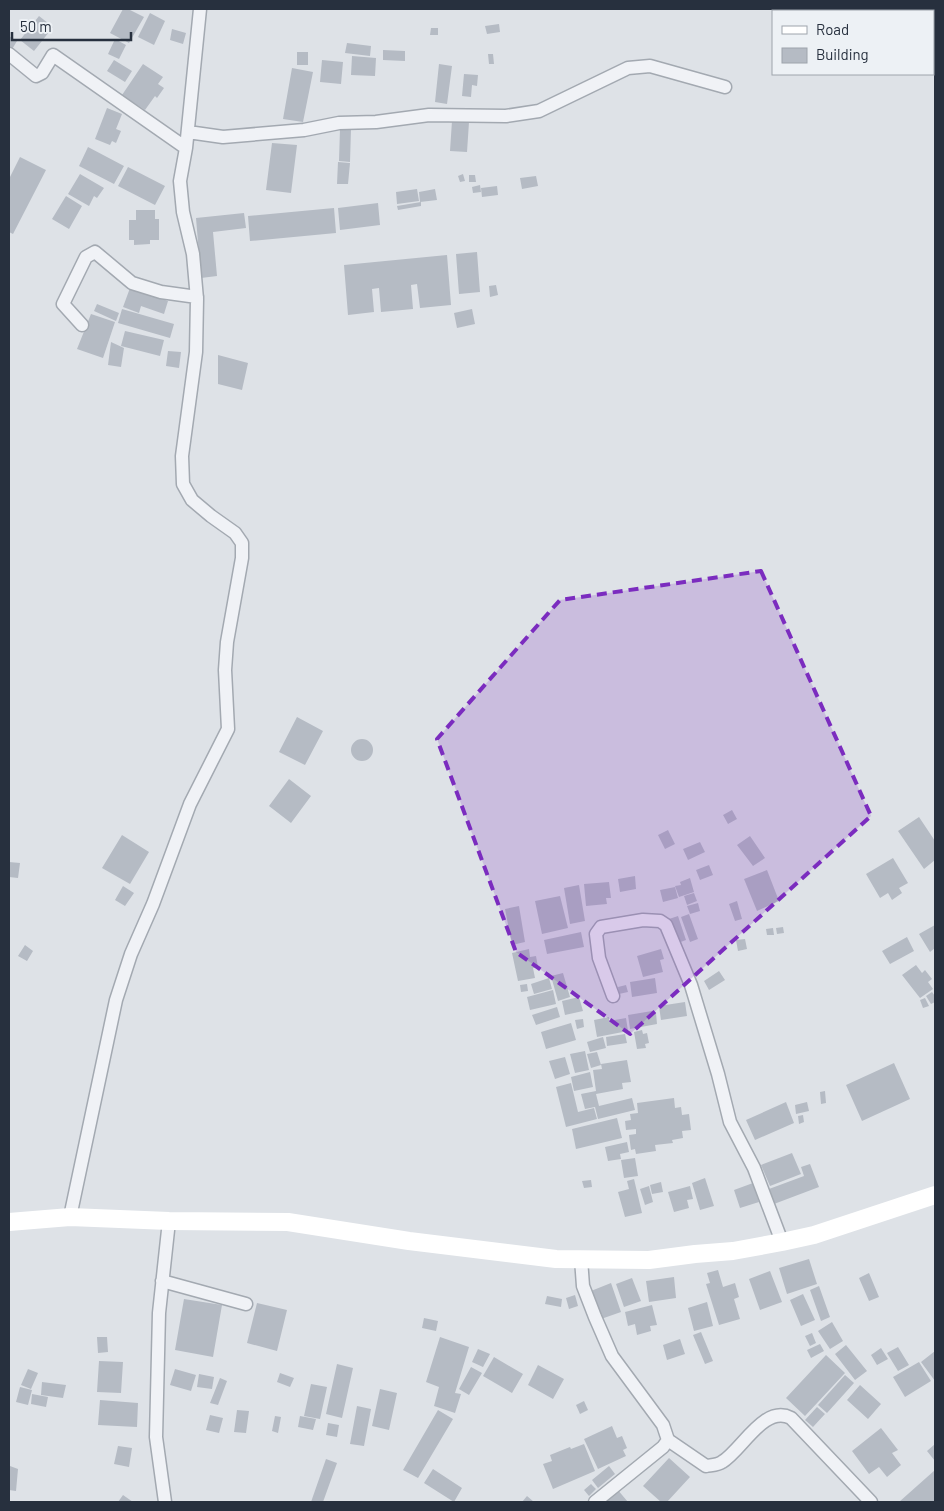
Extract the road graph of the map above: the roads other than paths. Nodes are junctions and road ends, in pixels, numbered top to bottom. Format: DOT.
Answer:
graph roads {
  1 [pos="200,9"];
  2 [pos="9,54"];
  3 [pos="725,87"];
  4 [pos="188,132"];
  5 [pos="186,148"];
  6 [pos="197,297"];
  7 [pos="82,325"];
  8 [pos="613,996"];
  9 [pos="935,1196"];
  10 [pos="70,1217"];
  11 [pos="9,1222"];
  12 [pos="169,1222"];
  13 [pos="782,1242"];
  14 [pos="581,1259"];
  15 [pos="162,1281"];
  16 [pos="246,1304"];
  17 [pos="668,1440"];
  18 [pos="165,1502"];
  19 [pos="594,1502"];
  20 [pos="871,1502"];
  1 -- 4 [label="street"];
  2 -- 5 [label="street"];
  3 -- 4 [label="street"];
  4 -- 5 [label="street"];
  5 -- 6 [label="street"];
  6 -- 7 [label="street"];
  6 -- 10 [label="street"];
  8 -- 13 [label="street"];
  9 -- 13 [label="street"];
  10 -- 11 [label="street"];
  10 -- 12 [label="street"];
  12 -- 14 [label="street"];
  12 -- 15 [label="street"];
  13 -- 14 [label="street"];
  14 -- 17 [label="street"];
  15 -- 16 [label="street"];
  15 -- 18 [label="street"];
  17 -- 19 [label="street"];
  17 -- 20 [label="street"];
}
